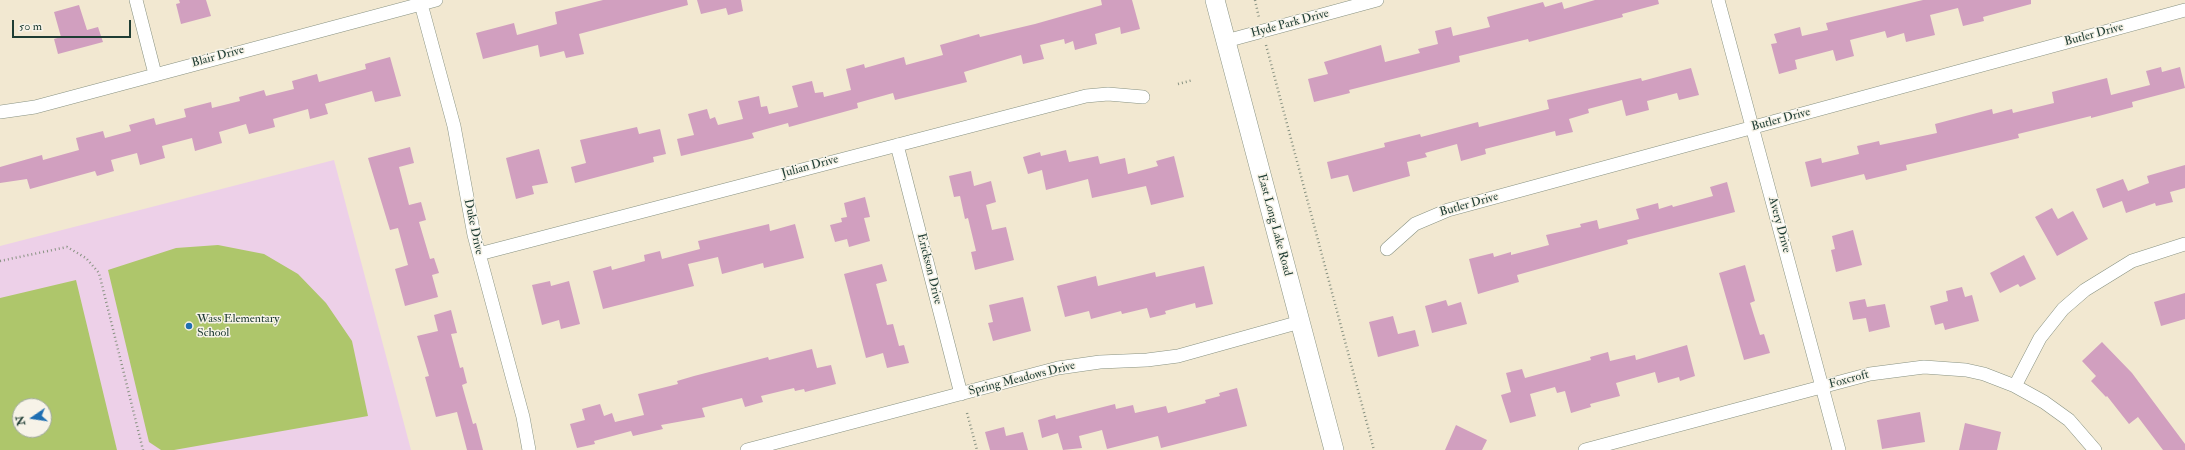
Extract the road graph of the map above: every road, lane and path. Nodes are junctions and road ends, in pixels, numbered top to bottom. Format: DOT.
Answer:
graph roads {
  1 [pos="136,0"];
  2 [pos="436,0"];
  3 [pos="1215,0"];
  4 [pos="1255,0"];
  5 [pos="1377,0"];
  6 [pos="1718,0"];
  7 [pos="421,4"];
  8 [pos="2185,10"];
  9 [pos="1259,16"];
  10 [pos="1226,41"];
  11 [pos="1267,48"];
  12 [pos="156,74"];
  13 [pos="1193,80"];
  14 [pos="1178,84"];
  15 [pos="1143,97"];
  16 [pos="0,112"];
  17 [pos="1752,128"];
  18 [pos="897,145"];
  19 [pos="2185,244"];
  20 [pos="1387,249"];
  21 [pos="479,254"];
  22 [pos="0,261"];
  23 [pos="1300,322"];
  24 [pos="2015,386"];
  25 [pos="1822,387"];
  26 [pos="961,394"];
  27 [pos="967,413"];
  28 [pos="142,450"];
  29 [pos="530,450"];
  30 [pos="747,450"];
  31 [pos="977,450"];
  32 [pos="1334,450"];
  33 [pos="1374,450"];
  34 [pos="1585,450"];
  35 [pos="1839,450"];
  36 [pos="2095,450"];
  1 -- 12 [label="street"];
  2 -- 7 [label="street, Blair Drive"];
  3 -- 10 [label="main road, East Long Lake Road"];
  4 -- 9 [label="path"];
  5 -- 10 [label="street, Hyde Park Drive"];
  6 -- 17 [label="street, Avery Drive"];
  7 -- 12 [label="street, Blair Drive"];
  7 -- 21 [label="street, Duke Drive"];
  8 -- 17 [label="street, Butler Drive"];
  10 -- 23 [label="main road, East Long Lake Road"];
  11 -- 33 [label="path"];
  12 -- 16 [label="street, Blair Drive"];
  13 -- 14 [label="path"];
  15 -- 18 [label="street, Julian Drive"];
  17 -- 20 [label="street, Butler Drive"];
  17 -- 25 [label="street, Avery Drive"];
  18 -- 21 [label="street, Julian Drive"];
  18 -- 26 [label="street, Erickson Drive"];
  19 -- 24 [label="street"];
  21 -- 29 [label="street, Duke Drive"];
  22 -- 28 [label="path"];
  23 -- 26 [label="street, Spring Meadows Drive"];
  23 -- 32 [label="main road, East Long Lake Road"];
  24 -- 25 [label="street, Foxcroft"];
  24 -- 36 [label="street, Foxcroft"];
  25 -- 34 [label="street, Foxcroft"];
  25 -- 35 [label="street, Avery Drive"];
  26 -- 30 [label="street, Spring Meadows Drive"];
  27 -- 31 [label="path"];
}
